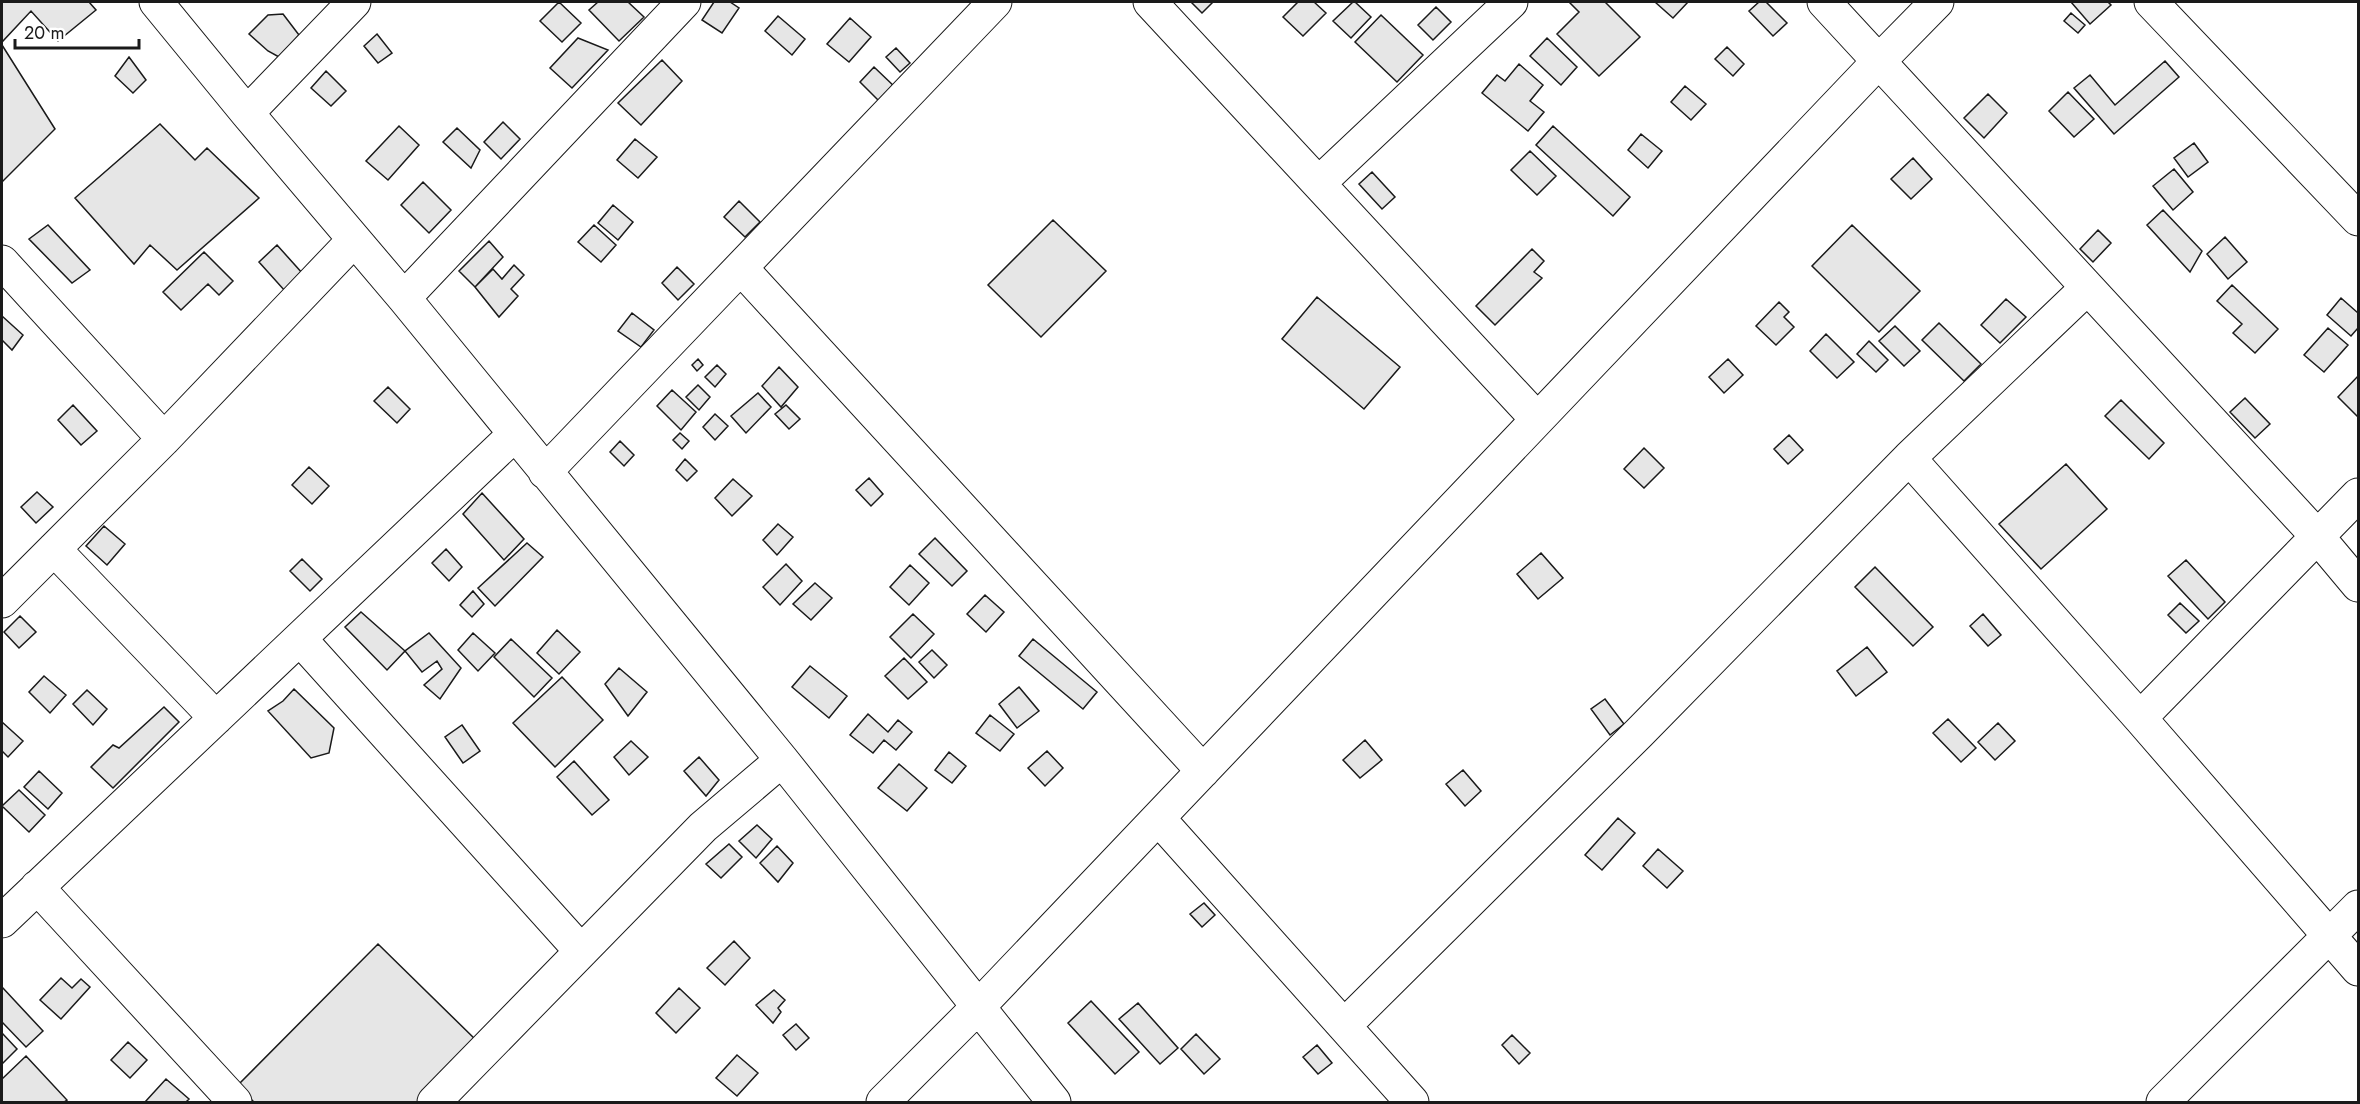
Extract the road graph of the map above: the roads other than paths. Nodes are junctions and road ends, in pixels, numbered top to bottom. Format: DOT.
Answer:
graph roads {
  1 [pos="156,2"];
  2 [pos="354,2"];
  3 [pos="684,2"];
  4 [pos="995,2"];
  5 [pos="1150,2"];
  6 [pos="1824,2"];
  7 [pos="1937,2"];
  8 [pos="2151,2"];
  9 [pos="1502,4"];
  10 [pos="1879,60"];
  11 [pos="246,113"];
  12 [pos="1319,183"];
  13 [pos="2358,219"];
  14 [pos="354,240"];
  15 [pos="741,268"];
  16 [pos="6,276"];
  17 [pos="2088,288"];
  18 [pos="404,298"];
  19 [pos="1537,419"];
  20 [pos="514,435"];
  21 [pos="164,439"];
  22 [pos="1909,458"];
  23 [pos="545,472"];
  24 [pos="2358,495"];
  25 [pos="2317,536"];
  26 [pos="54,549"];
  27 [pos="2358,585"];
  28 [pos="2,601"];
  29 [pos="300,639"];
  30 [pos="216,718"];
  31 [pos="2140,718"];
  32 [pos="783,760"];
  33 [pos="1203,771"];
  34 [pos="1158,818"];
  35 [pos="37,887"];
  36 [pos="2358,907"];
  37 [pos="2,921"];
  38 [pos="2329,936"];
  39 [pos="581,951"];
  40 [pos="2358,969"];
  41 [pos="978,1007"];
  42 [pos="1345,1025"];
  43 [pos="235,1102"];
  44 [pos="434,1102"];
  45 [pos="883,1102"];
  46 [pos="1054,1102"];
  47 [pos="1412,1102"];
  48 [pos="2163,1102"];
  1 -- 11 [label="street"];
  2 -- 11 [label="street"];
  3 -- 18 [label="street"];
  4 -- 15 [label="street"];
  5 -- 12 [label="street"];
  6 -- 10 [label="street"];
  7 -- 10 [label="street"];
  8 -- 13 [label="street"];
  9 -- 12 [label="street"];
  10 -- 17 [label="street"];
  10 -- 19 [label="street"];
  11 -- 14 [label="street"];
  12 -- 19 [label="street"];
  14 -- 18 [label="street"];
  14 -- 21 [label="street"];
  15 -- 23 [label="street"];
  15 -- 33 [label="street"];
  16 -- 21 [label="street"];
  17 -- 22 [label="street"];
  17 -- 25 [label="street"];
  18 -- 20 [label="street"];
  19 -- 33 [label="street"];
  20 -- 23 [label="street"];
  20 -- 29 [label="street"];
  21 -- 26 [label="street"];
  22 -- 31 [label="street"];
  22 -- 42 [label="street"];
  23 -- 32 [label="street"];
  24 -- 25 [label="street"];
  25 -- 27 [label="street"];
  25 -- 31 [label="street"];
  26 -- 28 [label="street"];
  26 -- 30 [label="street"];
  29 -- 30 [label="street"];
  29 -- 39 [label="street"];
  30 -- 35 [label="street"];
  31 -- 38 [label="street"];
  32 -- 39 [label="street"];
  32 -- 41 [label="street"];
  33 -- 34 [label="street"];
  34 -- 41 [label="street"];
  34 -- 42 [label="street"];
  35 -- 37 [label="street"];
  35 -- 43 [label="street"];
  36 -- 38 [label="street"];
  38 -- 40 [label="street"];
  38 -- 48 [label="street"];
  39 -- 44 [label="street"];
  41 -- 45 [label="street"];
  41 -- 46 [label="street"];
  42 -- 47 [label="street"];
}
